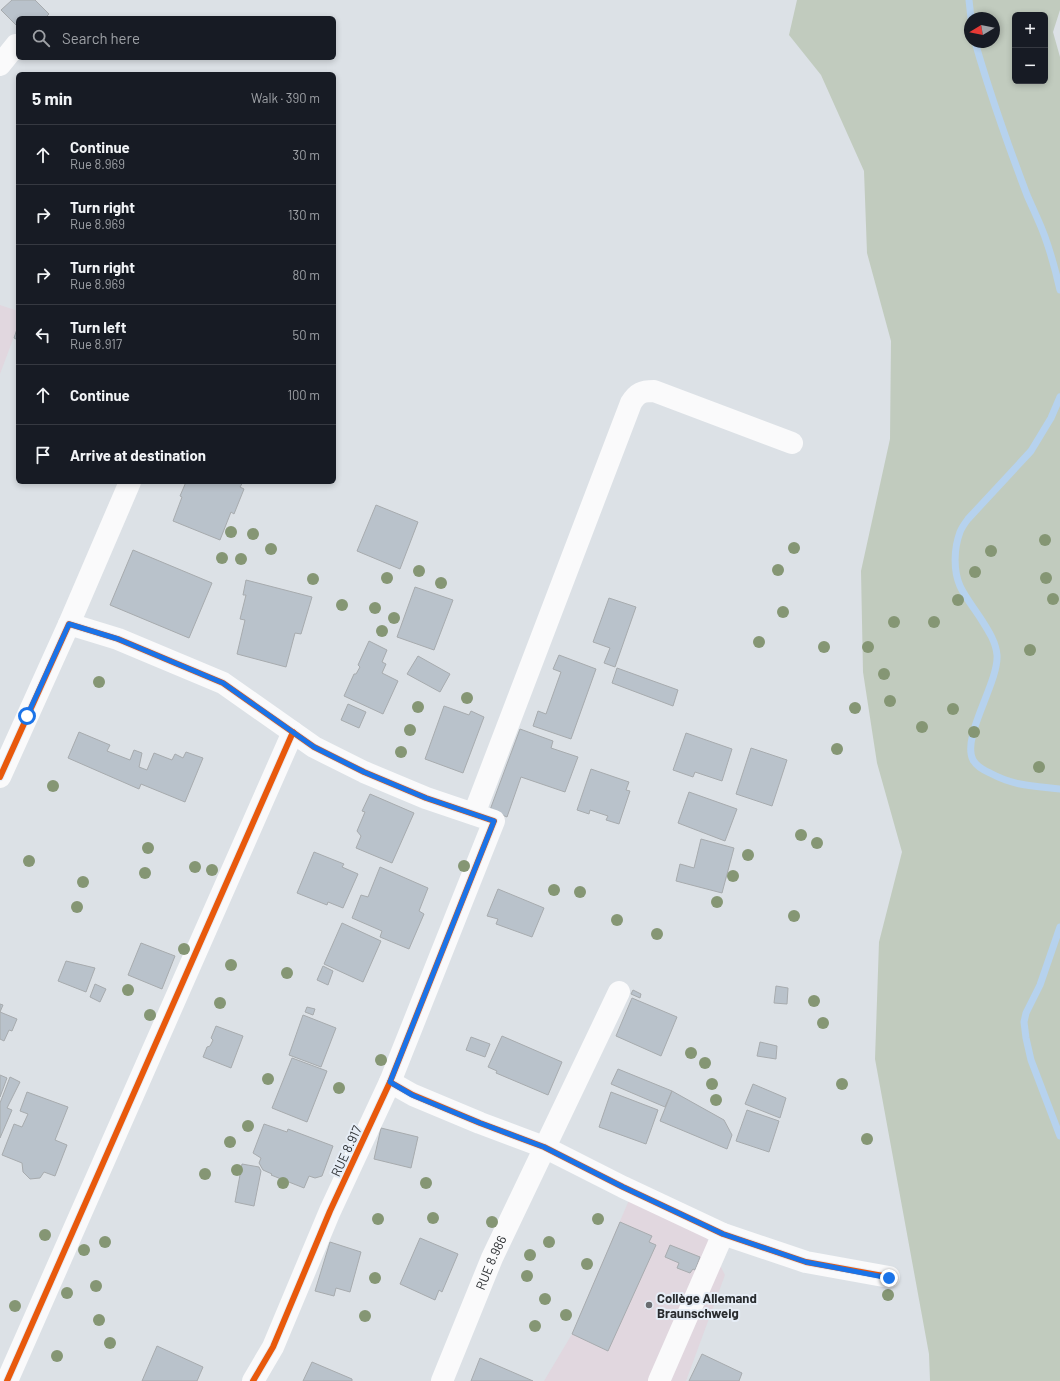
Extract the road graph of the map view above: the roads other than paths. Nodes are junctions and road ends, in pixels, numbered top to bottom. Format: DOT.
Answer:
graph roads {
  1 [pos="16,45"];
  2 [pos="0,65"];
  3 [pos="792,443"];
  4 [pos="129,484"];
  5 [pos="69,624"];
  6 [pos="293,732"];
  7 [pos="0,777"];
  8 [pos="474,814"];
  9 [pos="619,992"];
  10 [pos="390,1082"];
  11 [pos="544,1147"];
  12 [pos="723,1234"];
  13 [pos="889,1278"];
  14 [pos="7,1381"];
  15 [pos="253,1381"];
  16 [pos="442,1381"];
  17 [pos="659,1381"];
  1 -- 2 [label="street"];
  3 -- 8 [label="street"];
  4 -- 5 [label="street"];
  5 -- 6 [label="street"];
  5 -- 7 [label="street"];
  6 -- 8 [label="street"];
  6 -- 14 [label="street"];
  8 -- 10 [label="street, RUE 8.917"];
  9 -- 11 [label="street, RUE 8.986"];
  10 -- 11 [label="street"];
  10 -- 15 [label="street, RUE 8.917"];
  11 -- 12 [label="street"];
  11 -- 16 [label="street, RUE 8.986"];
  12 -- 13 [label="street"];
  12 -- 17 [label="street"];
}
